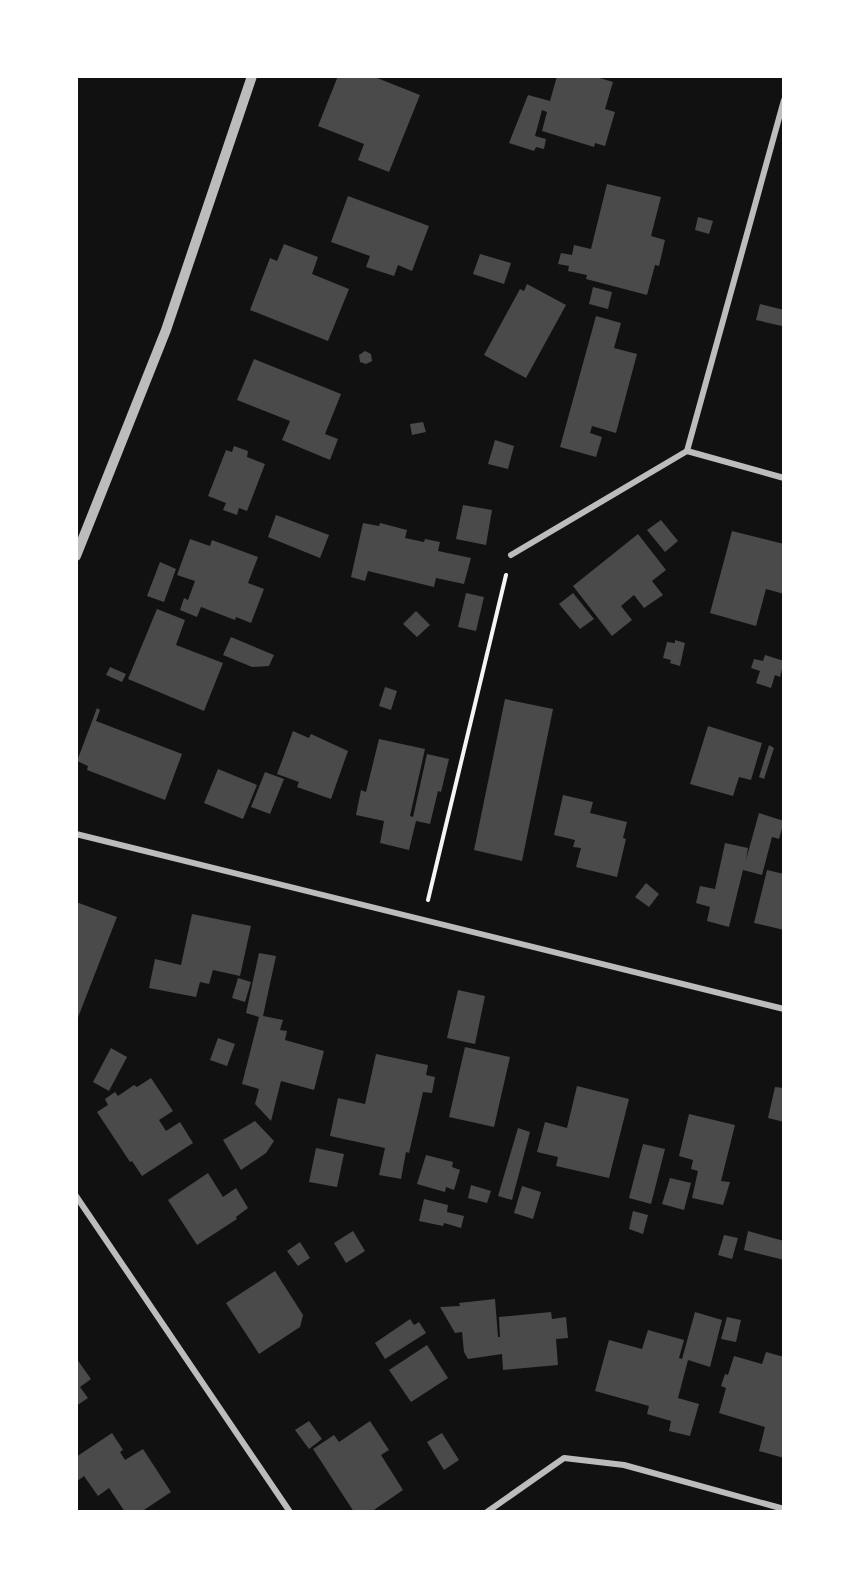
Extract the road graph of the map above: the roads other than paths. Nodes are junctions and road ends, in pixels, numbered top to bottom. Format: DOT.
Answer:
graph roads {
  1 [pos="252,76"];
  2 [pos="783,100"];
  3 [pos="687,451"];
  4 [pos="783,478"];
  5 [pos="511,555"];
  6 [pos="76,556"];
  7 [pos="76,834"];
  8 [pos="783,1009"];
  9 [pos="76,1196"];
  10 [pos="783,1509"];
  11 [pos="290,1512"];
  12 [pos="487,1512"];
  1 -- 6 [label="street"];
  2 -- 3 [label="street"];
  3 -- 4 [label="street"];
  3 -- 5 [label="street"];
  7 -- 8 [label="street"];
  9 -- 11 [label="street"];
  10 -- 12 [label="street"];
}
